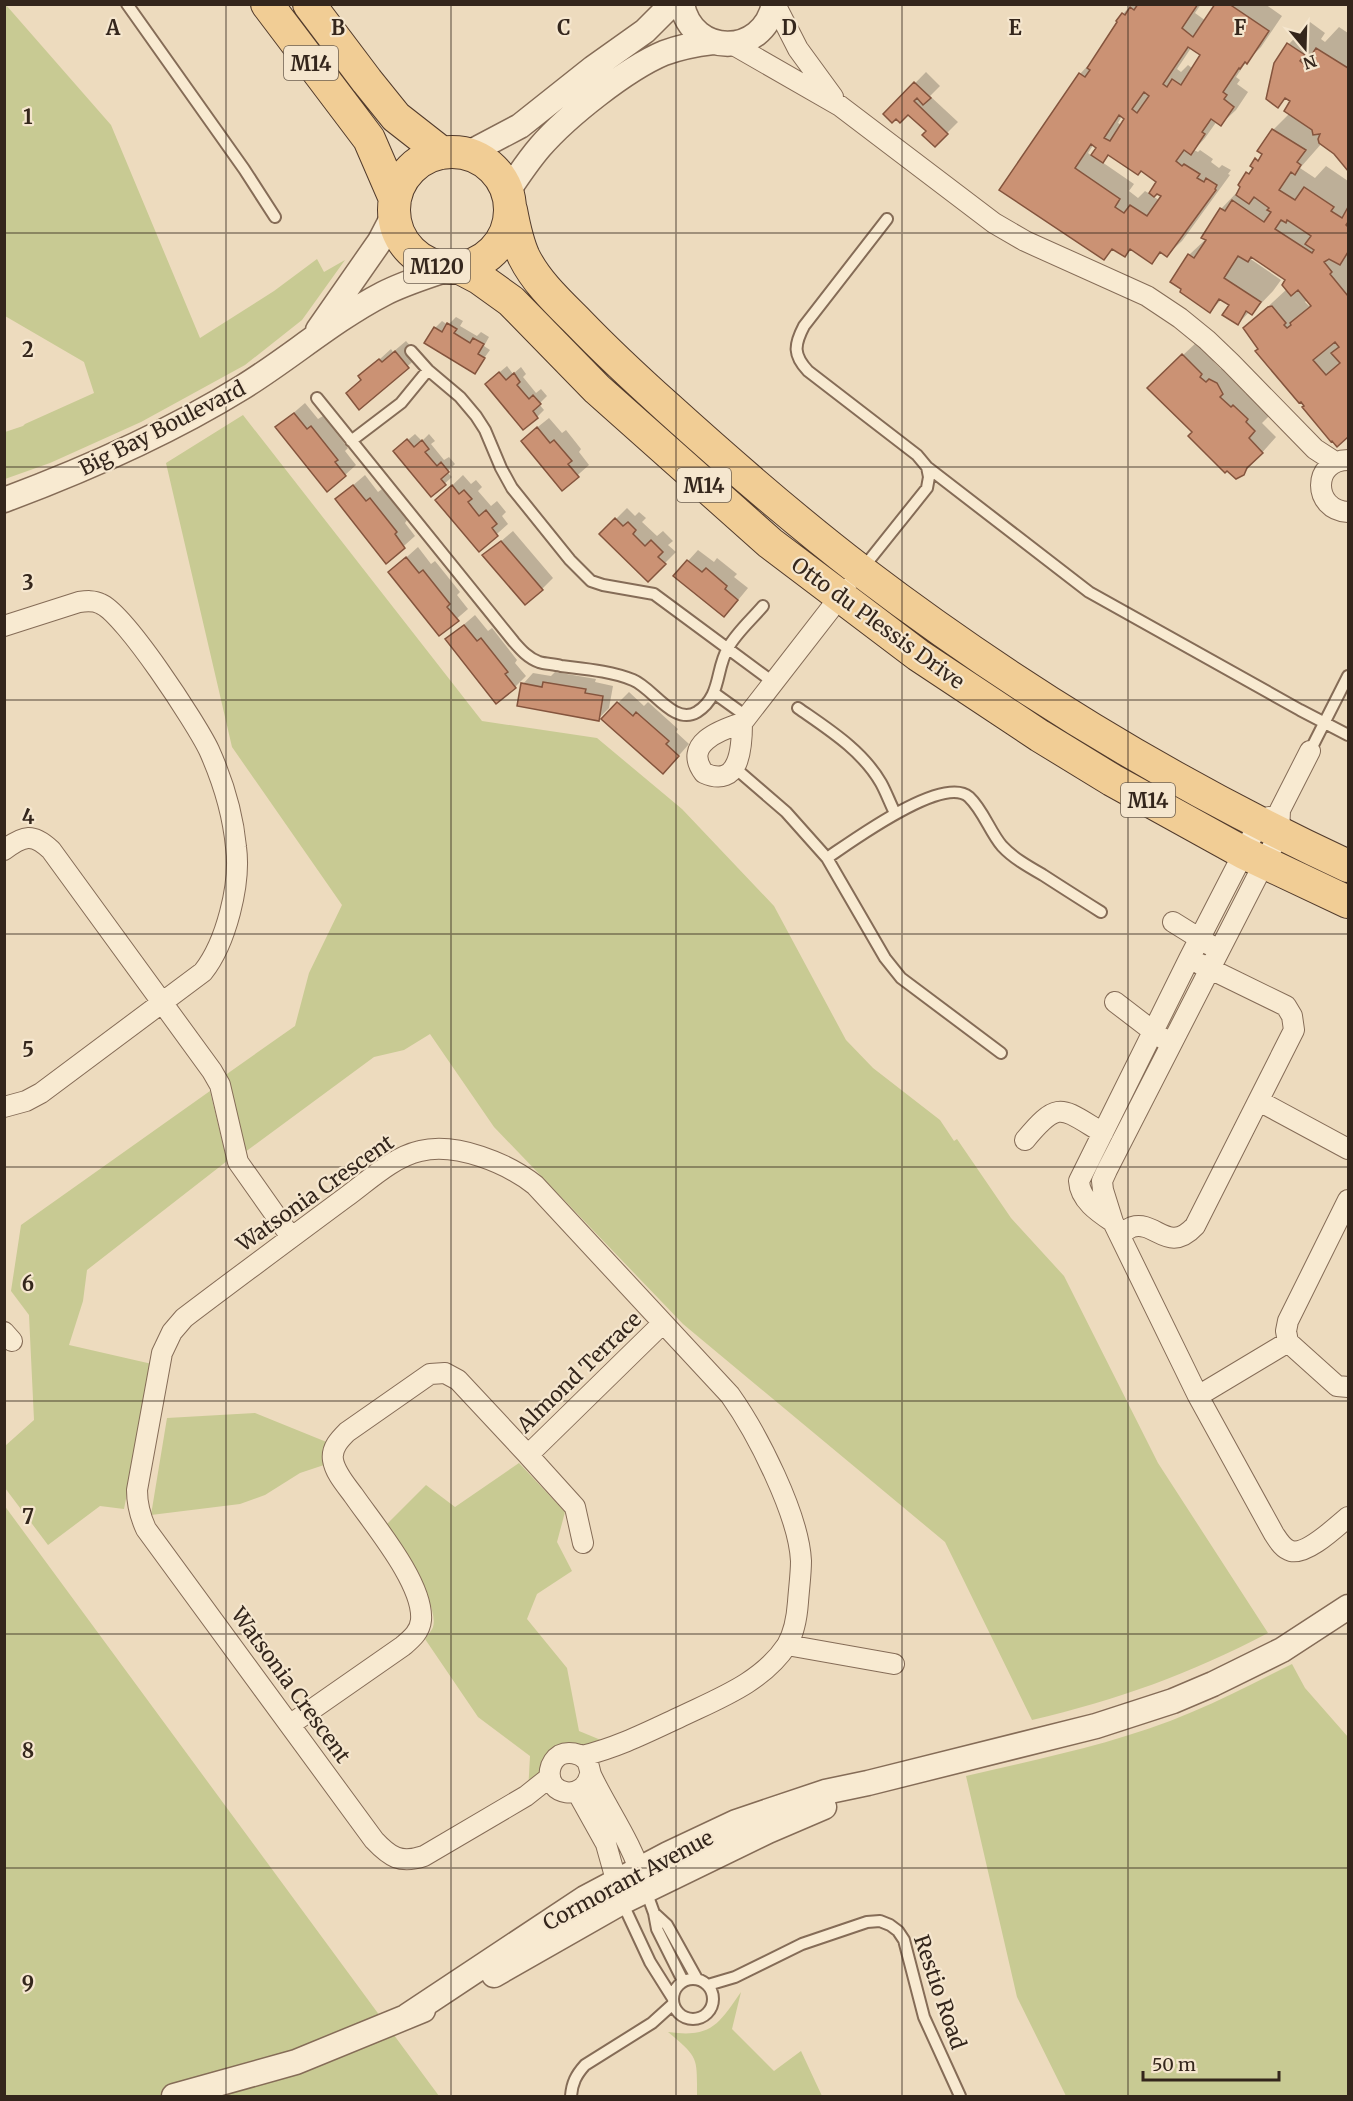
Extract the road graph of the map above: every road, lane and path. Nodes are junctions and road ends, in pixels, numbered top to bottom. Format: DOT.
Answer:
graph roads {
  1 [pos="127,4"];
  2 [pos="267,4"];
  3 [pos="309,4"];
  4 [pos="672,4"];
  5 [pos="682,4"];
  6 [pos="774,4"];
  7 [pos="723,43"];
  8 [pos="840,106"];
  9 [pos="454,153"];
  10 [pos="509,200"];
  11 [pos="394,206"];
  12 [pos="275,217"];
  13 [pos="887,219"];
  14 [pos="456,268"];
  15 [pos="311,339"];
  16 [pos="411,351"];
  17 [pos="428,370"];
  18 [pos="317,398"];
  19 [pos="351,441"];
  20 [pos="1336,465"];
  21 [pos="927,467"];
  22 [pos="4,500"];
  23 [pos="1348,512"];
  24 [pos="861,571"];
  25 [pos="841,596"];
  26 [pos="763,606"];
  27 [pos="4,626"];
  28 [pos="728,648"];
  29 [pos="1348,675"];
  30 [pos="773,682"];
  31 [pos="714,693"];
  32 [pos="798,708"];
  33 [pos="744,719"];
  34 [pos="1325,723"];
  35 [pos="1348,735"];
  36 [pos="1310,751"];
  37 [pos="735,768"];
  38 [pos="894,813"];
  39 [pos="1273,822"];
  40 [pos="4,850"];
  41 [pos="827,858"];
  42 [pos="1254,858"];
  43 [pos="1348,866"];
  44 [pos="1348,903"];
  45 [pos="1101,912"];
  46 [pos="1173,922"];
  47 [pos="1199,939"];
  48 [pos="1220,951"];
  49 [pos="1189,959"];
  50 [pos="1210,969"];
  51 [pos="163,1002"];
  52 [pos="1115,1002"];
  53 [pos="1152,1033"];
  54 [pos="1172,1044"];
  55 [pos="1001,1053"];
  56 [pos="1259,1101"];
  57 [pos="4,1107"];
  58 [pos="1103,1133"];
  59 [pos="1025,1140"];
  60 [pos="1348,1149"];
  61 [pos="1348,1200"];
  62 [pos="1116,1228"];
  63 [pos="291,1237"];
  64 [pos="663,1323"];
  65 [pos="1288,1342"];
  66 [pos="1348,1387"];
  67 [pos="1198,1396"];
  68 [pos="528,1455"];
  69 [pos="1348,1517"];
  70 [pos="584,1544"];
  71 [pos="1348,1607"];
  72 [pos="788,1644"];
  73 [pos="894,1664"];
  74 [pos="291,1724"];
  75 [pos="587,1766"];
  76 [pos="562,1787"];
  77 [pos="643,1880"];
  78 [pos="616,1881"];
  79 [pos="654,1913"];
  80 [pos="735,1977"];
  81 [pos="696,1979"];
  82 [pos="683,1981"];
  83 [pos="708,1985"];
  84 [pos="713,1998"];
  85 [pos="672,2000"];
  86 [pos="680,2015"];
  87 [pos="652,2023"];
  88 [pos="955,2095"];
  89 [pos="174,2097"];
  90 [pos="572,2097"];
  1 -- 12 [label="lane"];
  2 -- 11 [label="main road, Otto du Plessis Drive / M14"];
  3 -- 9 [label="main road, Otto du Plessis Drive / M14"];
  4 -- 9 [label="street"];
  5 -- 7 [label="street"];
  6 -- 7 [label="street"];
  6 -- 8 [label="street"];
  7 -- 8 [label="street"];
  7 -- 10 [label="street"];
  8 -- 20 [label="street"];
  9 -- 10 [label="main road, Otto du Plessis Drive"];
  9 -- 11 [label="main road, M120"];
  10 -- 14 [label="main road, M120"];
  10 -- 24 [label="main road, Otto du Plessis Drive / M14"];
  11 -- 14 [label="main road, Otto du Plessis Drive / M120"];
  11 -- 15 [label="street, Big Bay Boulevard / M120"];
  13 -- 21 [label="lane"];
  14 -- 15 [label="street, Big Bay Boulevard / M120"];
  14 -- 25 [label="main road, Otto du Plessis Drive / M14"];
  15 -- 22 [label="street, Big Bay Boulevard / M120"];
  16 -- 17 [label="lane"];
  17 -- 19 [label="lane"];
  17 -- 28 [label="lane"];
  18 -- 19 [label="lane"];
  19 -- 31 [label="lane"];
  20 -- 23 [label="street"];
  21 -- 24 [label="lane"];
  21 -- 34 [label="lane"];
  24 -- 25 [label="street"];
  24 -- 39 [label="main road, Otto du Plessis Drive / M14"];
  25 -- 30 [label="street"];
  25 -- 42 [label="main road, Otto du Plessis Drive / M14"];
  26 -- 28 [label="lane"];
  27 -- 51 [label="street"];
  28 -- 30 [label="lane"];
  28 -- 31 [label="lane"];
  29 -- 34 [label="lane"];
  30 -- 33 [label="street"];
  31 -- 33 [label="lane"];
  32 -- 38 [label="lane"];
  33 -- 37 [label="street"];
  33 -- 37 [label="street"];
  34 -- 35 [label="lane"];
  34 -- 36 [label="lane"];
  36 -- 39 [label="street"];
  37 -- 41 [label="lane"];
  38 -- 41 [label="lane"];
  38 -- 45 [label="lane"];
  39 -- 42 [label="street"];
  39 -- 43 [label="main road, Otto du Plessis Drive / M14"];
  40 -- 51 [label="street"];
  41 -- 55 [label="lane"];
  42 -- 44 [label="main road, Otto du Plessis Drive / M14"];
  42 -- 47 [label="street"];
  42 -- 48 [label="street"];
  46 -- 47 [label="street"];
  47 -- 48 [label="street"];
  47 -- 49 [label="street"];
  48 -- 50 [label="street"];
  49 -- 50 [label="street"];
  49 -- 53 [label="street"];
  50 -- 54 [label="street"];
  50 -- 56 [label="street"];
  51 -- 57 [label="street"];
  51 -- 63 [label="street"];
  52 -- 53 [label="street"];
  53 -- 54 [label="street"];
  53 -- 58 [label="street"];
  54 -- 62 [label="street"];
  56 -- 60 [label="street"];
  56 -- 62 [label="street"];
  58 -- 59 [label="street"];
  58 -- 62 [label="street"];
  61 -- 65 [label="street"];
  62 -- 67 [label="street"];
  63 -- 64 [label="street, Watsonia Crescent"];
  63 -- 74 [label="street, Watsonia Crescent"];
  64 -- 68 [label="street, Almond Terrace"];
  64 -- 72 [label="street, Watsonia Crescent"];
  65 -- 66 [label="street"];
  65 -- 67 [label="street"];
  67 -- 69 [label="street"];
  68 -- 70 [label="street, Almond Terrace"];
  68 -- 74 [label="street, Almond Terrace"];
  71 -- 77 [label="street, Cormorant Avenue"];
  72 -- 73 [label="street"];
  72 -- 75 [label="street, Watsonia Crescent"];
  74 -- 76 [label="street, Watsonia Crescent"];
  75 -- 76 [label="street"];
  75 -- 76 [label="street"];
  75 -- 77 [label="street"];
  76 -- 78 [label="street"];
  77 -- 78 [label="street, Cormorant Avenue"];
  77 -- 79 [label="lane"];
  78 -- 85 [label="lane"];
  78 -- 89 [label="street, Cormorant Avenue"];
  79 -- 81 [label="lane"];
  79 -- 82 [label="lane"];
  80 -- 83 [label="lane, Restio Road"];
  80 -- 84 [label="lane, Restio Road"];
  80 -- 88 [label="lane, Restio Road"];
  81 -- 82 [label="lane"];
  81 -- 83 [label="lane"];
  82 -- 85 [label="lane"];
  83 -- 84 [label="lane"];
  84 -- 86 [label="lane"];
  85 -- 86 [label="lane"];
  85 -- 87 [label="lane"];
  86 -- 87 [label="lane"];
  87 -- 90 [label="lane"];
}
